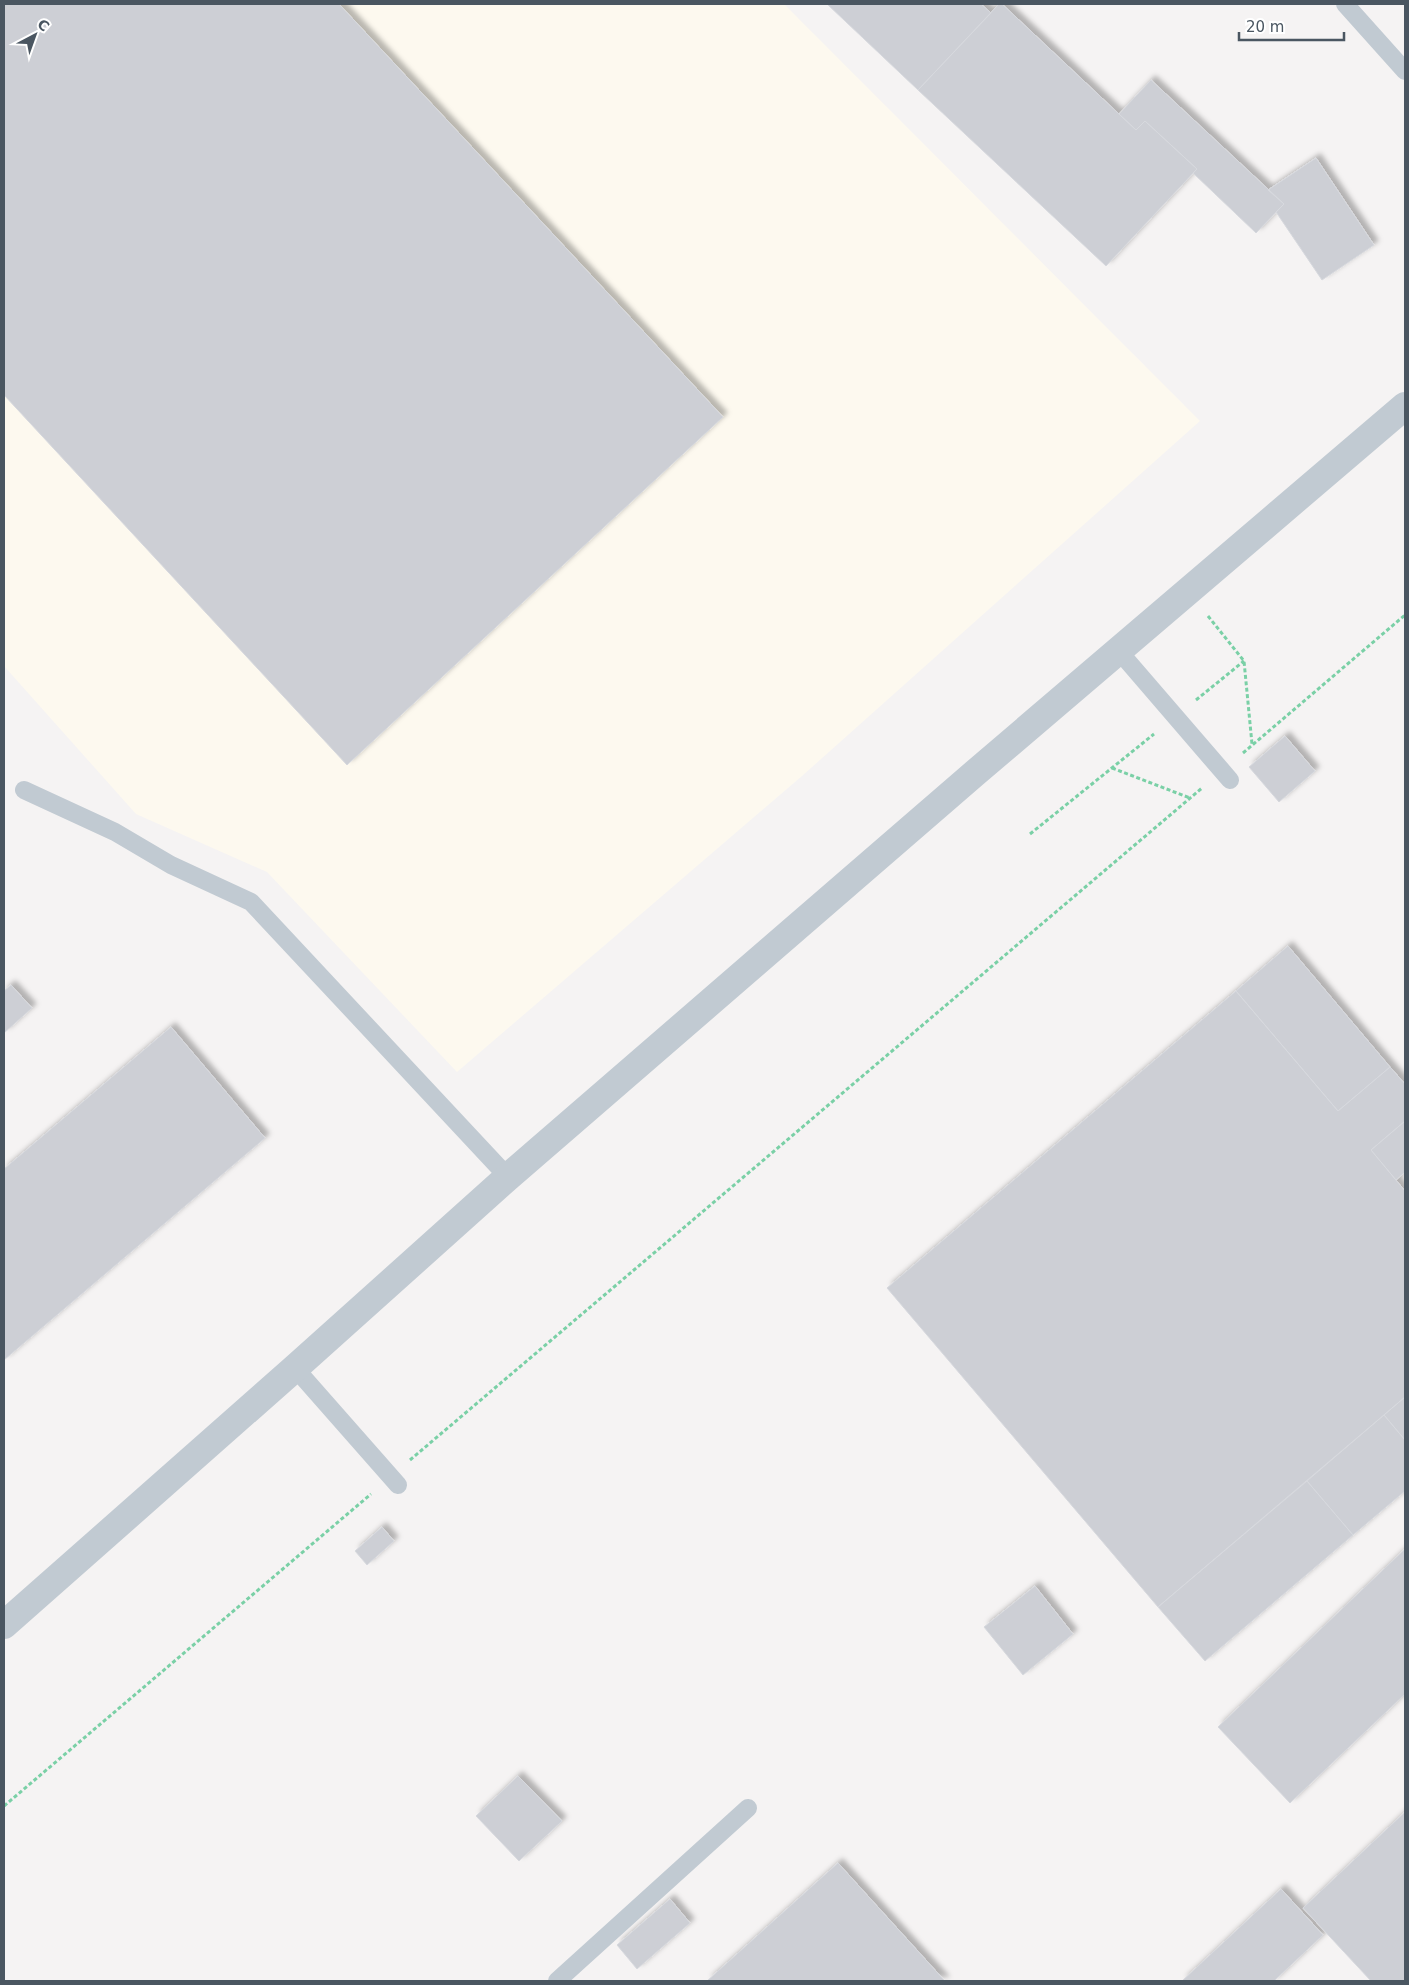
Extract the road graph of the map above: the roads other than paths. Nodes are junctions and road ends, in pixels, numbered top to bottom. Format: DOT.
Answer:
graph roads {
  1 [pos="1345,4"];
  2 [pos="1405,71"];
  3 [pos="1405,406"];
  4 [pos="1118,650"];
  5 [pos="1226,775"];
  6 [pos="24,790"];
  7 [pos="508,1177"];
  8 [pos="295,1368"];
  9 [pos="394,1481"];
  10 [pos="4,1625"];
  11 [pos="748,1808"];
  12 [pos="556,1981"];
  1 -- 2 [label="lane"];
  3 -- 4 [label="street"];
  4 -- 5 [label="lane"];
  4 -- 7 [label="street"];
  6 -- 7 [label="lane"];
  7 -- 8 [label="street"];
  8 -- 9 [label="lane"];
  8 -- 10 [label="street"];
  11 -- 12 [label="lane"];
}
